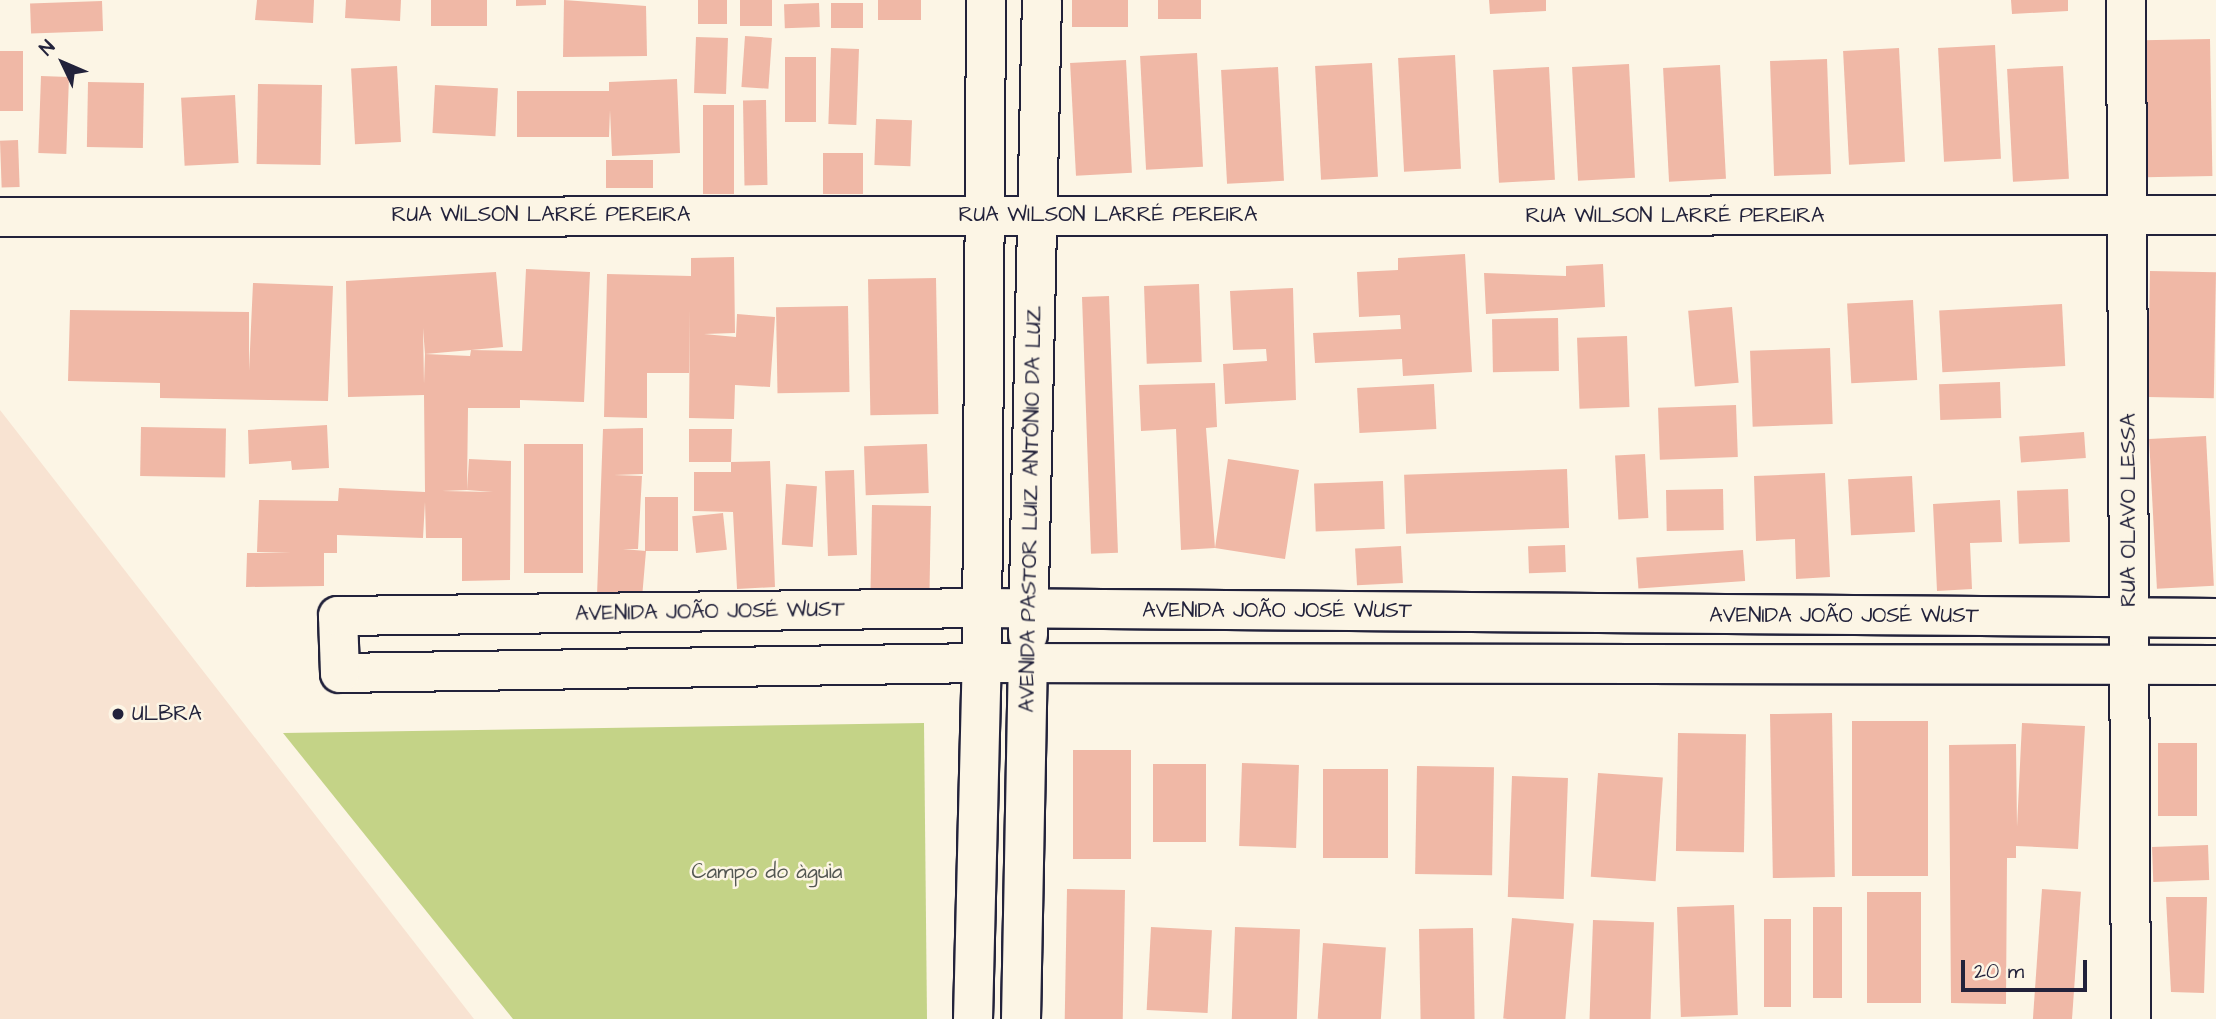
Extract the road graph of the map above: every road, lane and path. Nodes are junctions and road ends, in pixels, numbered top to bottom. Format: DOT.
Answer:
graph roads {
  1 [pos="986,0"];
  2 [pos="1042,0"];
  3 [pos="2126,0"];
  4 [pos="983,214"];
  5 [pos="2216,215"];
  6 [pos="1036,216"];
  7 [pos="2127,216"];
  8 [pos="0,217"];
  9 [pos="979,608"];
  10 [pos="1027,609"];
  11 [pos="2130,618"];
  12 [pos="2216,618"];
  13 [pos="1028,662"];
  14 [pos="982,663"];
  15 [pos="2131,665"];
  16 [pos="2216,665"];
  17 [pos="973,1019"];
  18 [pos="1021,1019"];
  19 [pos="2131,1019"];
  1 -- 4 [label="street"];
  2 -- 6 [label="street, AVENIDA PASTOR LUIZ ANTÔNIO DA LUZ"];
  3 -- 7 [label="street, RUA OLAVO LESSA"];
  4 -- 6 [label="street, RUA WILSON LARRÉ PEREIRA"];
  4 -- 8 [label="street, RUA WILSON LARRÉ PEREIRA"];
  4 -- 9 [label="street"];
  5 -- 7 [label="street, RUA WILSON LARRÉ PEREIRA"];
  6 -- 7 [label="street, RUA WILSON LARRÉ PEREIRA"];
  6 -- 10 [label="street, AVENIDA PASTOR LUIZ ANTÔNIO DA LUZ"];
  7 -- 11 [label="street, RUA OLAVO LESSA"];
  9 -- 10 [label="street, AVENIDA JOÃO JOSÉ WUST"];
  9 -- 14 [label="street"];
  9 -- 14 [label="street, AVENIDA JOÃO JOSÉ WUST"];
  10 -- 11 [label="street, AVENIDA JOÃO JOSÉ WUST"];
  10 -- 13 [label="street, AVENIDA PASTOR LUIZ ANTÔNIO DA LUZ"];
  11 -- 12 [label="street, AVENIDA JOÃO JOSÉ WUST"];
  11 -- 15 [label="street, RUA OLAVO LESSA"];
  13 -- 14 [label="street"];
  13 -- 15 [label="street"];
  13 -- 18 [label="street, AVENIDA PASTOR LUIZ ANTÔNIO DA LUZ"];
  14 -- 17 [label="street"];
  15 -- 16 [label="street"];
  15 -- 19 [label="street, RUA OLAVO LESSA"];
}
